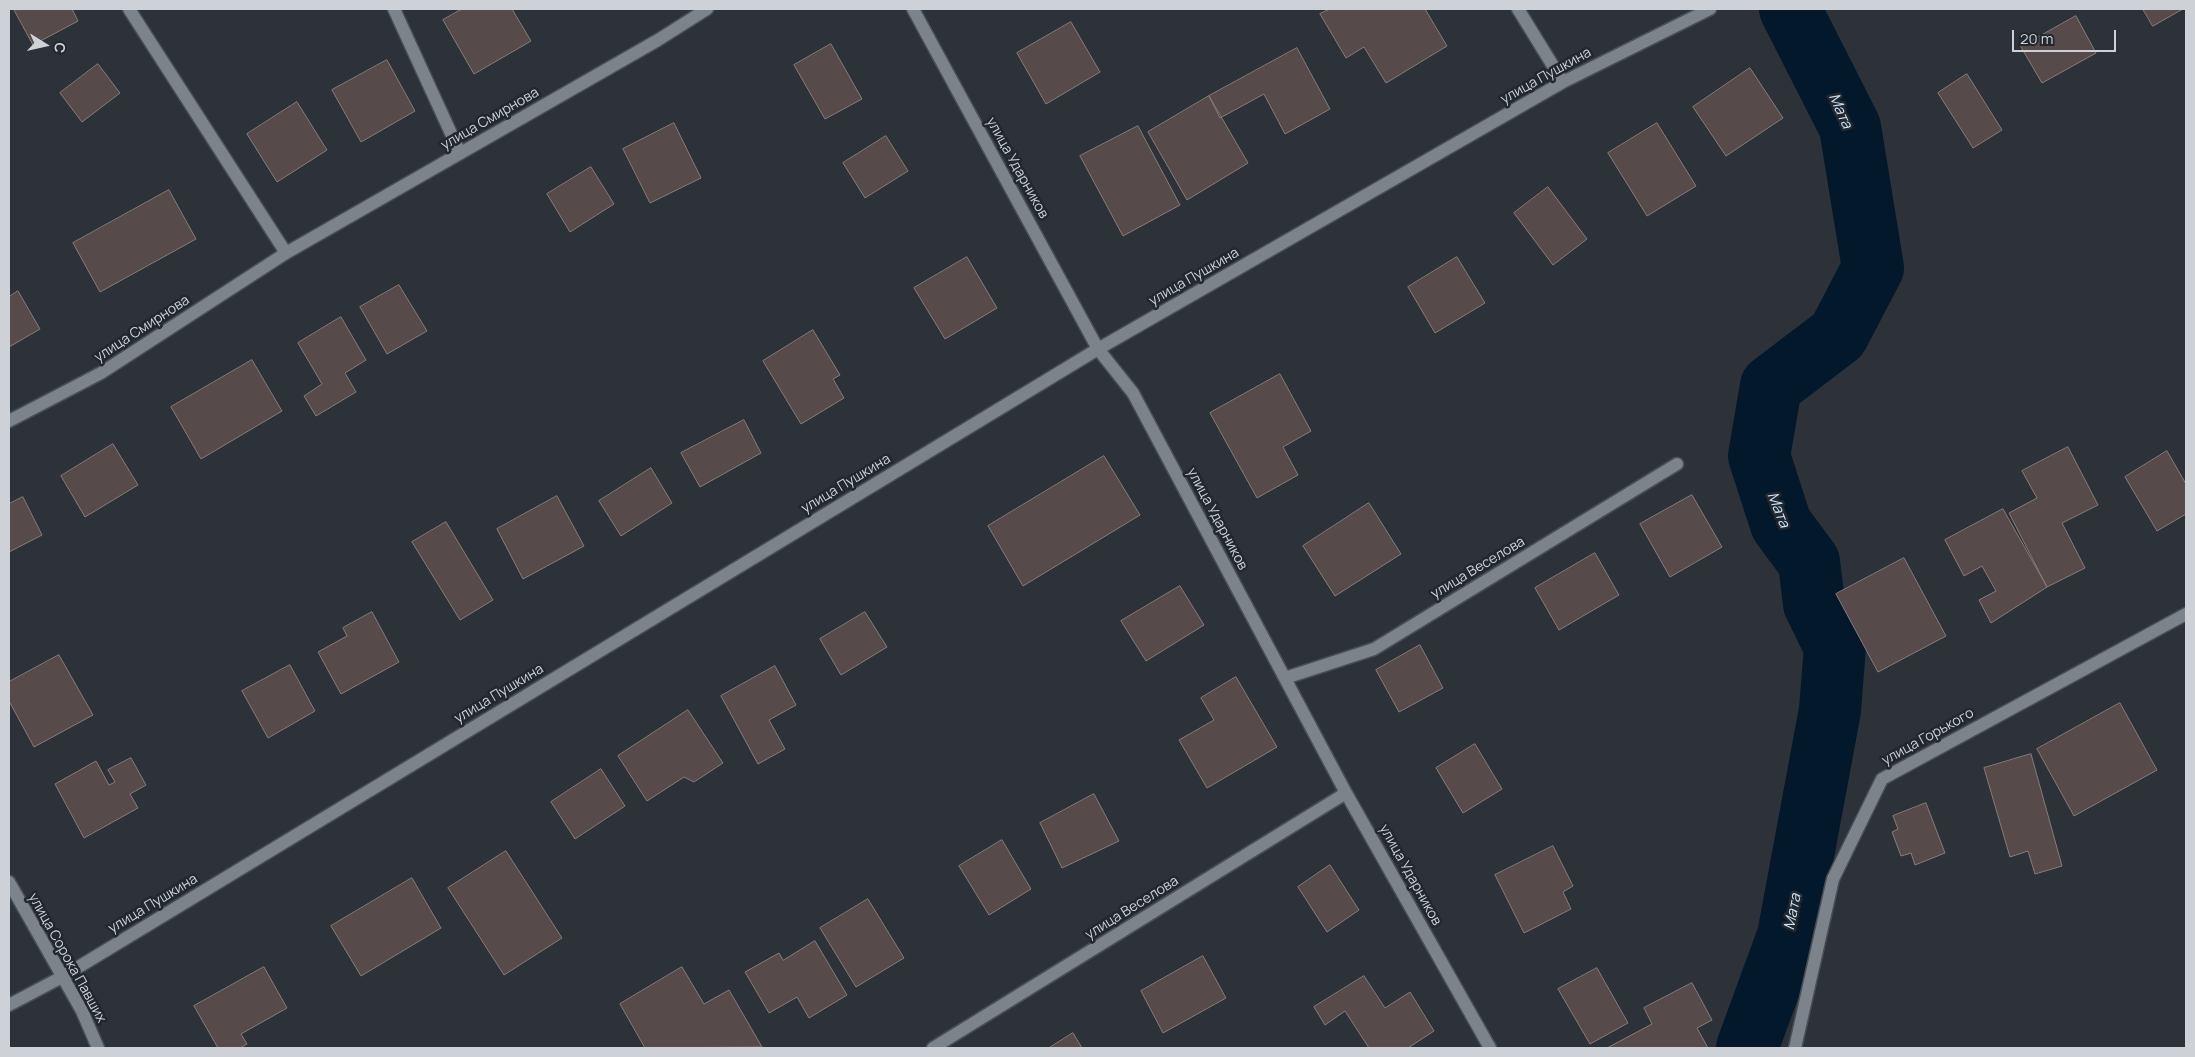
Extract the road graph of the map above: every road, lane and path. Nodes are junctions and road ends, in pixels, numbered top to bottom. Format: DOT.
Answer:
graph roads {
  1 [pos="129,9"];
  2 [pos="394,9"];
  3 [pos="707,9"];
  4 [pos="913,9"];
  5 [pos="1518,9"];
  6 [pos="1706,10"];
  7 [pos="1562,82"];
  8 [pos="460,153"];
  9 [pos="286,253"];
  10 [pos="1098,349"];
  11 [pos="9,421"];
  12 [pos="1677,464"];
  13 [pos="2186,614"];
  14 [pos="1285,678"];
  15 [pos="1346,793"];
  16 [pos="9,882"];
  17 [pos="62,977"];
  18 [pos="9,1005"];
  19 [pos="98,1048"];
  20 [pos="933,1048"];
  21 [pos="1490,1048"];
  22 [pos="1795,1048"];
  1 -- 9 [label="street"];
  2 -- 8 [label="street"];
  3 -- 8 [label="street, улица Смирнова"];
  4 -- 10 [label="street, улица Ударников"];
  5 -- 7 [label="street"];
  6 -- 7 [label="street, улица Пушкина"];
  7 -- 10 [label="street, улица Пушкина"];
  8 -- 9 [label="street, улица Смирнова"];
  9 -- 11 [label="street, улица Смирнова"];
  10 -- 14 [label="street, улица Ударников"];
  10 -- 17 [label="street, улица Пушкина"];
  12 -- 14 [label="street, улица Веселова"];
  13 -- 22 [label="street, улица Горького"];
  14 -- 15 [label="street, улица Ударников"];
  15 -- 20 [label="street, улица Веселова"];
  15 -- 21 [label="street, улица Ударников"];
  16 -- 17 [label="street, улица Сорока Павших"];
  17 -- 18 [label="street, улица Пушкина"];
  17 -- 19 [label="street, улица Сорока Павших"];
}
